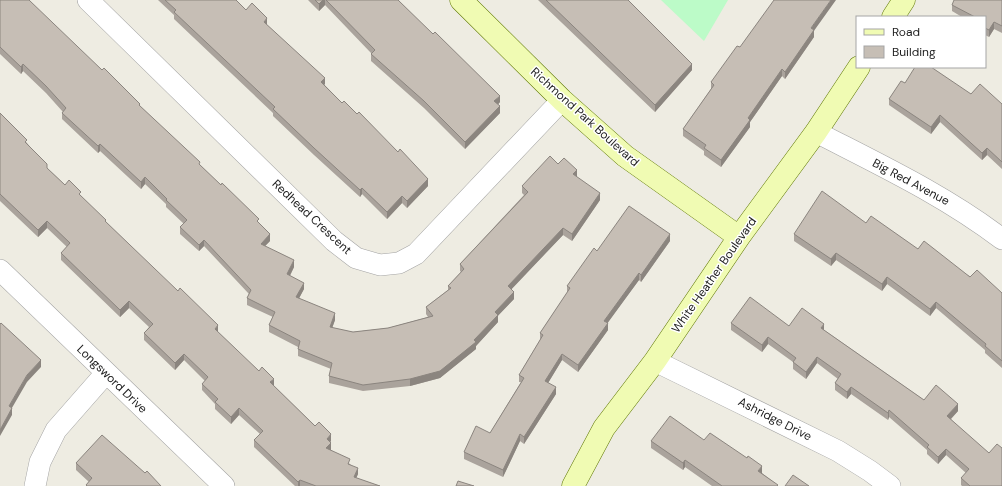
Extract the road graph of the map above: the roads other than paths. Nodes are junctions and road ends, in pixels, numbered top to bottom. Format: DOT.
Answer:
graph roads {
  1 [pos="88,0"];
  2 [pos="460,0"];
  3 [pos="904,0"];
  4 [pos="894,16"];
  5 [pos="858,68"];
  6 [pos="562,100"];
  7 [pos="816,132"];
  8 [pos="739,237"];
  9 [pos="1002,239"];
  10 [pos="0,270"];
  11 [pos="655,361"];
  12 [pos="106,373"];
  13 [pos="35,486"];
  14 [pos="224,486"];
  15 [pos="573,486"];
  16 [pos="890,486"];
  1 -- 6 [label="street, Redhead Crescent"];
  2 -- 6 [label="street, Richmond Park Boulevard"];
  3 -- 4 [label="street"];
  5 -- 7 [label="street, White Heather Boulevard"];
  6 -- 8 [label="street, Richmond Park Boulevard"];
  7 -- 8 [label="street, White Heather Boulevard"];
  7 -- 9 [label="street, Big Red Avenue"];
  8 -- 11 [label="street, White Heather Boulevard"];
  10 -- 12 [label="street, Longsword Drive"];
  11 -- 15 [label="street, White Heather Boulevard"];
  11 -- 16 [label="street, Ashridge Drive"];
  12 -- 13 [label="street"];
  12 -- 14 [label="street, Longsword Drive"];
}
